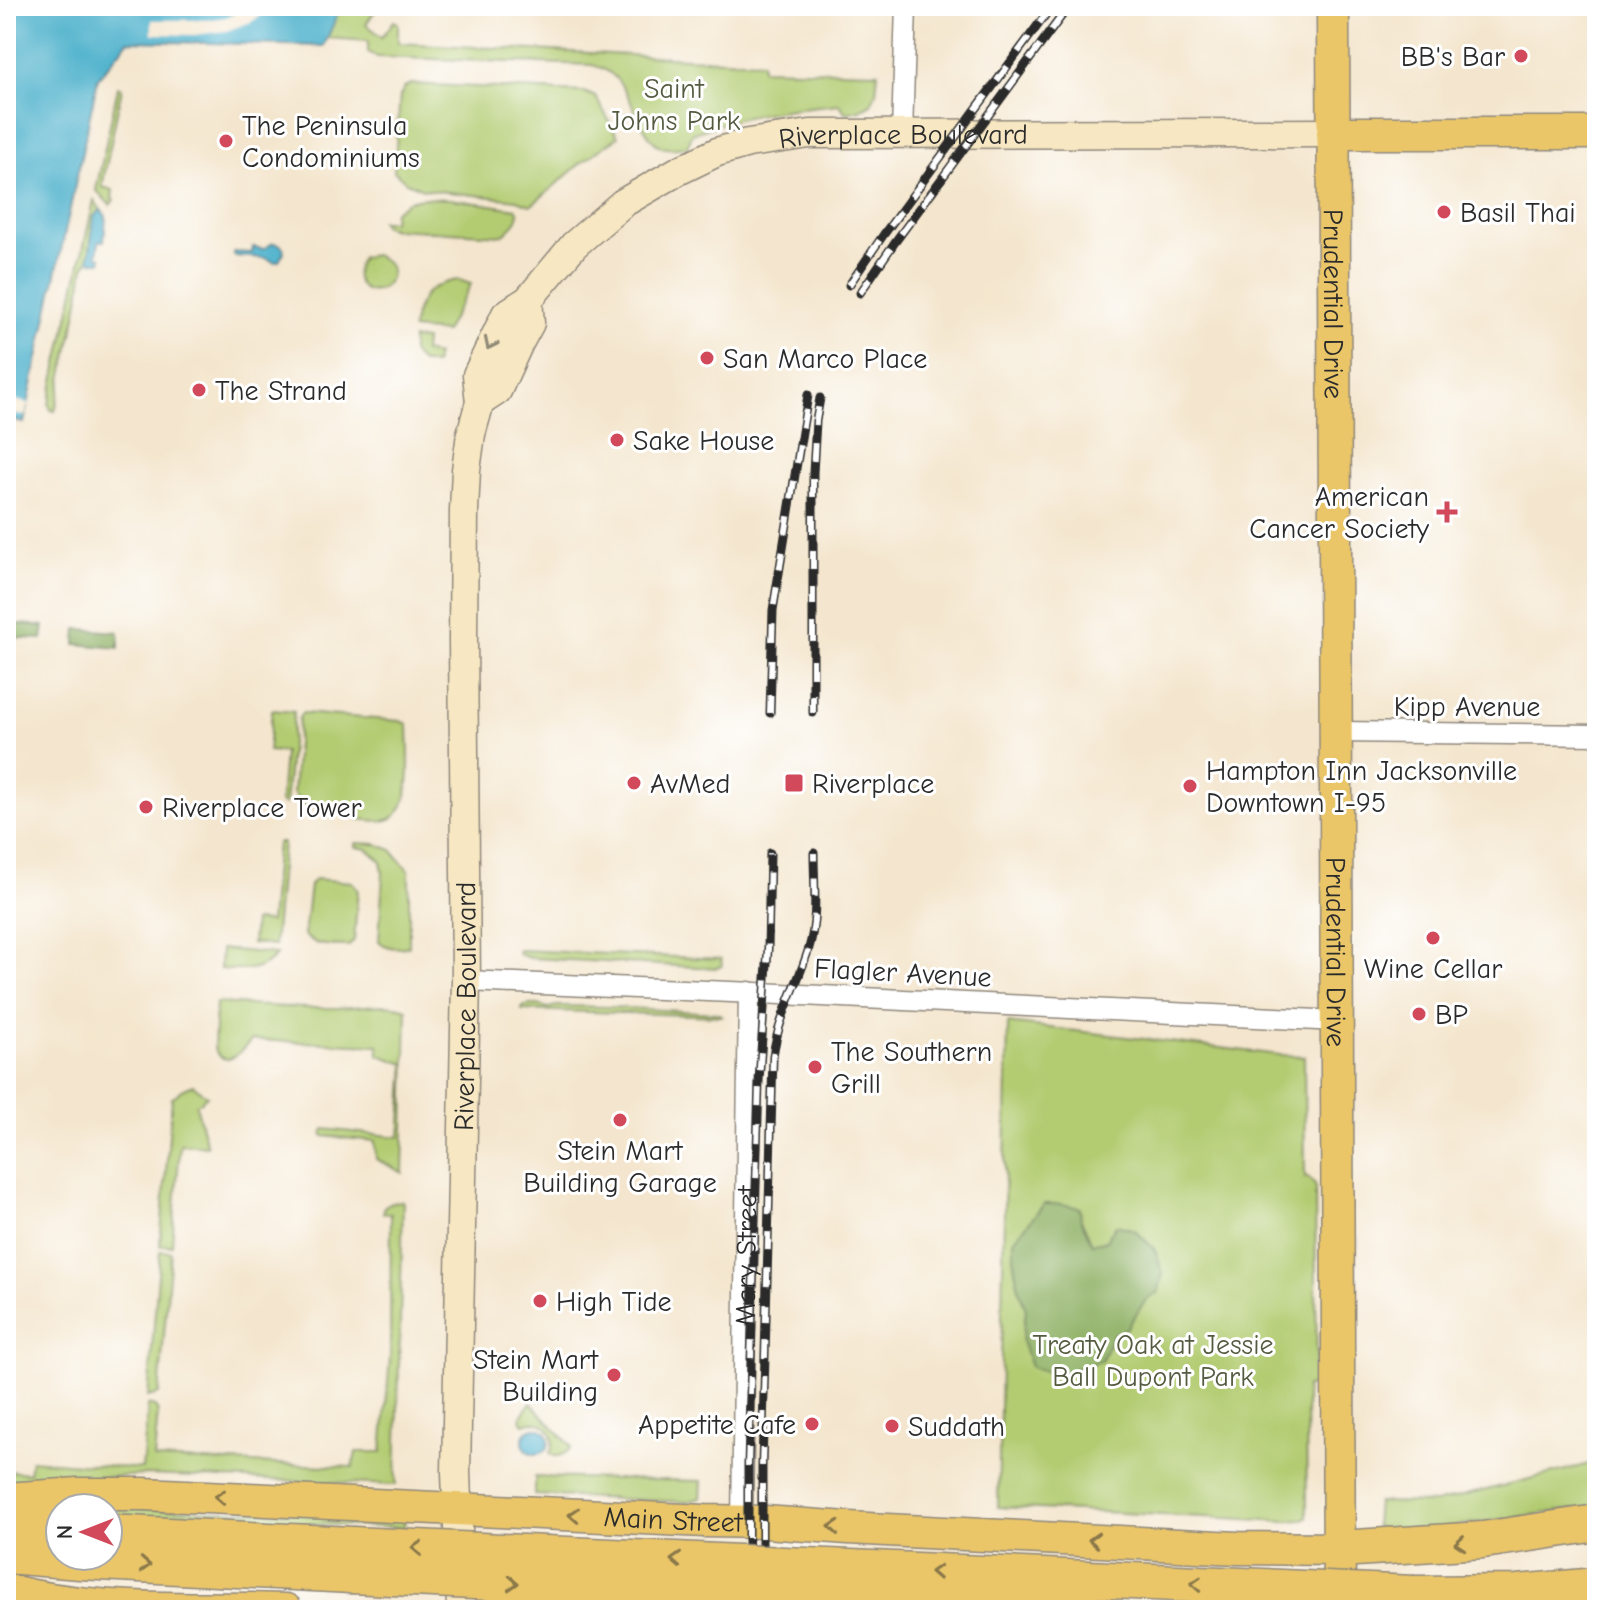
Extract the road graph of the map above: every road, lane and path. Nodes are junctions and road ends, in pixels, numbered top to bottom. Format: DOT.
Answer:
graph roads {
  1 [pos="906,6"];
  2 [pos="1333,6"];
  3 [pos="1333,133"];
  4 [pos="1597,133"];
  5 [pos="902,134"];
  6 [pos="1337,732"];
  7 [pos="1597,735"];
  8 [pos="466,981"];
  9 [pos="749,992"];
  10 [pos="1338,1021"];
  11 [pos="458,1510"];
  12 [pos="742,1522"];
  13 [pos="1597,1523"];
  14 [pos="44,1534"];
  15 [pos="124,1535"];
  16 [pos="1032,1537"];
  17 [pos="9,1543"];
  18 [pos="1238,1548"];
  19 [pos="1339,1549"];
  20 [pos="351,1560"];
  21 [pos="1597,1586"];
  22 [pos="286,1610"];
  23 [pos="461,1610"];
  24 [pos="739,1610"];
  25 [pos="761,1610"];
  26 [pos="1030,1610"];
  27 [pos="1072,1610"];
  28 [pos="1283,1610"];
  29 [pos="1339,1610"];
  1 -- 5 [label="street"];
  2 -- 3 [label="main road, Prudential Drive"];
  3 -- 4 [label="main road"];
  3 -- 5 [label="main road, Riverplace Boulevard"];
  3 -- 6 [label="main road, Prudential Drive"];
  5 -- 8 [label="main road, Riverplace Boulevard"];
  6 -- 7 [label="street, Kipp Avenue"];
  6 -- 10 [label="main road, Prudential Drive"];
  8 -- 9 [label="street, Flagler Avenue"];
  8 -- 11 [label="main road, Riverplace Boulevard"];
  9 -- 10 [label="street, Flagler Avenue"];
  9 -- 12 [label="street, Mary Street"];
  10 -- 19 [label="main road, Prudential Drive"];
  12 -- 11 [label="main road, Main Street, one-way"];
  11 -- 17 [label="main road, Main Street, one-way"];
  11 -- 23 [label="main road, Riverplace Boulevard"];
  16 -- 12 [label="main road, Main Street, one-way"];
  12 -- 24 [label="main road, Mary Street"];
  12 -- 25 [label="main road, Mary Street"];
  13 -- 19 [label="highway, one-way"];
  14 -- 17 [label="highway"];
  15 -- 20 [label="highway"];
  18 -- 16 [label="main road, Main Street, one-way"];
  16 -- 26 [label="main road"];
  17 -- 20 [label="highway, one-way"];
  17 -- 22 [label="main road"];
  18 -- 19 [label="main road, Main Street"];
  18 -- 28 [label="main road"];
  19 -- 29 [label="main road, Prudential Drive"];
  21 -- 20 [label="highway, one-way, bridge"];
  20 -- 27 [label="highway, one-way, bridge"];
}
